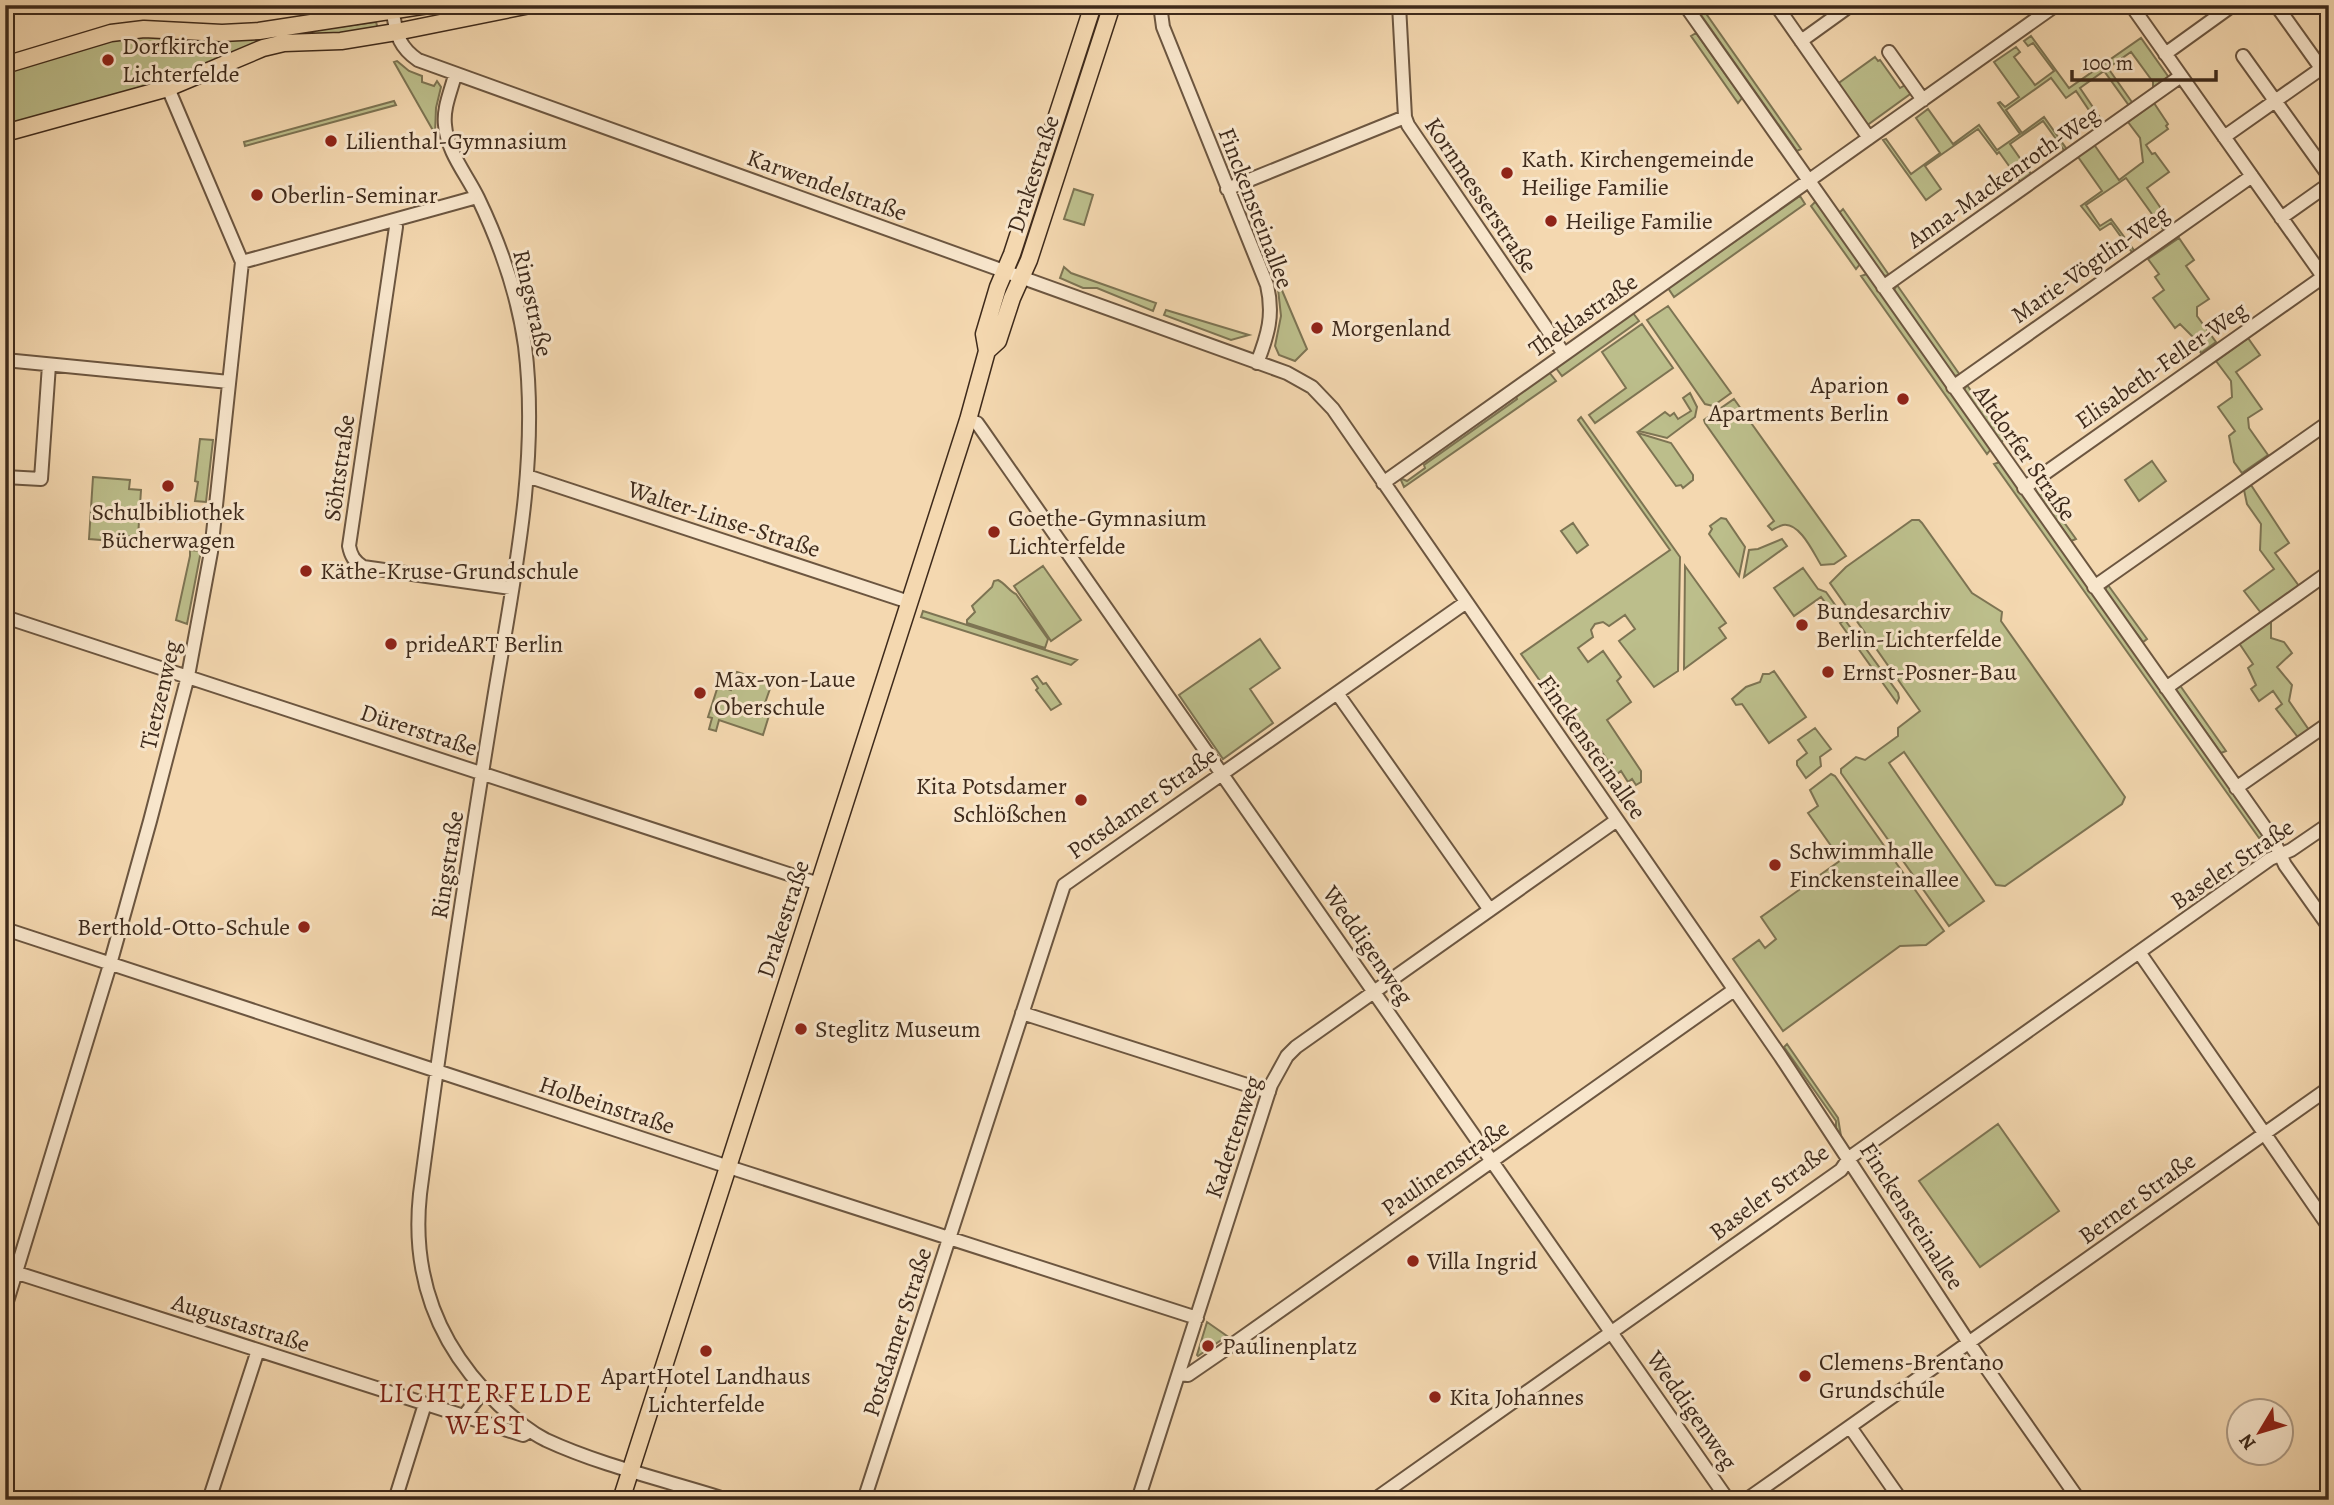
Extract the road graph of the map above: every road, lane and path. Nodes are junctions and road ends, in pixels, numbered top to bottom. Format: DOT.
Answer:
graph roads {
  1 [pos="428,5"];
  2 [pos="530,5"];
  3 [pos="1093,5"];
  4 [pos="1112,5"];
  5 [pos="1160,5"];
  6 [pos="1399,5"];
  7 [pos="1685,5"];
  8 [pos="1776,5"];
  9 [pos="1851,5"];
  10 [pos="2056,5"];
  11 [pos="2131,5"];
  12 [pos="2233,5"];
  13 [pos="2276,5"];
  14 [pos="392,8"];
  15 [pos="396,32"];
  16 [pos="1801,41"];
  17 [pos="1889,52"];
  18 [pos="2165,54"];
  19 [pos="2243,56"];
  20 [pos="5,65"];
  21 [pos="2325,65"];
  22 [pos="455,75"];
  23 [pos="2181,76"];
  24 [pos="168,88"];
  25 [pos="1923,100"];
  26 [pos="2275,101"];
  27 [pos="1405,117"];
  28 [pos="5,133"];
  29 [pos="2224,137"];
  30 [pos="1869,138"];
  31 [pos="2252,176"];
  32 [pos="2329,176"];
  33 [pos="1808,181"];
  34 [pos="2329,184"];
  35 [pos="1227,189"];
  36 [pos="478,197"];
  37 [pos="2281,218"];
  38 [pos="394,221"];
  39 [pos="242,262"];
  40 [pos="1005,271"];
  41 [pos="1022,277"];
  42 [pos="2326,281"];
  43 [pos="1883,287"];
  44 [pos="987,351"];
  45 [pos="1564,354"];
  46 [pos="5,360"];
  47 [pos="1257,363"];
  48 [pos="49,365"];
  49 [pos="229,382"];
  50 [pos="1953,387"];
  51 [pos="968,420"];
  52 [pos="2329,422"];
  53 [pos="527,476"];
  54 [pos="5,477"];
  55 [pos="1382,483"];
  56 [pos="2024,488"];
  57 [pos="2329,572"];
  58 [pos="2094,587"];
  59 [pos="511,588"];
  60 [pos="909,602"];
  61 [pos="1465,603"];
  62 [pos="5,617"];
  63 [pos="188,676"];
  64 [pos="2166,688"];
  65 [pos="1337,693"];
  66 [pos="2329,723"];
  67 [pos="482,773"];
  68 [pos="1222,773"];
  69 [pos="2236,788"];
  70 [pos="1617,820"];
  71 [pos="2329,824"];
  72 [pos="2280,855"];
  73 [pos="819,884"];
  74 [pos="1490,910"];
  75 [pos="2329,927"];
  76 [pos="5,929"];
  77 [pos="2139,952"];
  78 [pos="110,964"];
  79 [pos="1734,990"];
  80 [pos="1374,991"];
  81 [pos="1022,1013"];
  82 [pos="437,1071"];
  83 [pos="2329,1088"];
  84 [pos="1269,1092"];
  85 [pos="2264,1133"];
  86 [pos="1849,1158"];
  87 [pos="1492,1161"];
  88 [pos="727,1167"];
  89 [pos="2329,1227"];
  90 [pos="950,1238"];
  91 [pos="11,1271"];
  92 [pos="5,1308"];
  93 [pos="1197,1318"];
  94 [pos="1611,1331"];
  95 [pos="1969,1343"];
  96 [pos="258,1350"];
  97 [pos="1179,1374"];
  98 [pos="484,1390"];
  99 [pos="425,1404"];
  100 [pos="464,1416"];
  101 [pos="1850,1427"];
  102 [pos="530,1431"];
  103 [pos="630,1469"];
  104 [pos="209,1500"];
  105 [pos="395,1500"];
  106 [pos="621,1500"];
  107 [pos="728,1500"];
  108 [pos="864,1500"];
  109 [pos="1138,1500"];
  110 [pos="1374,1500"];
  111 [pos="1728,1500"];
  112 [pos="1746,1500"];
  113 [pos="1901,1500"];
  114 [pos="2079,1500"];
  1 -- 14 [label="main road"];
  2 -- 15 [label="main road"];
  3 -- 40 [label="main road, Drakestraße"];
  4 -- 41 [label="main road, Drakestraße"];
  5 -- 35 [label="street, Finckensteinallee"];
  6 -- 27 [label="street, Kornmesserstraße"];
  7 -- 33 [label="street, Altdorfer Straße"];
  8 -- 16 [label="street"];
  9 -- 16 [label="street"];
  10 -- 25 [label="street, Theklastraße"];
  11 -- 18 [label="street"];
  12 -- 18 [label="street"];
  13 -- 21 [label="street"];
  14 -- 15 [label="street"];
  14 -- 20 [label="main road"];
  15 -- 22 [label="street, Karwendelstraße"];
  15 -- 24 [label="main road"];
  16 -- 30 [label="street"];
  17 -- 25 [label="street"];
  18 -- 23 [label="street"];
  19 -- 26 [label="street"];
  21 -- 26 [label="street"];
  22 -- 36 [label="street, Ringstraße"];
  22 -- 40 [label="street, Karwendelstraße"];
  23 -- 29 [label="street"];
  23 -- 43 [label="street, Anna-Mackenroth-Weg"];
  24 -- 28 [label="main road"];
  24 -- 39 [label="street, Tietzenweg"];
  25 -- 30 [label="street, Theklastraße"];
  26 -- 29 [label="street"];
  26 -- 32 [label="street"];
  27 -- 35 [label="street"];
  27 -- 45 [label="street, Kornmesserstraße"];
  29 -- 31 [label="street"];
  30 -- 33 [label="street, Theklastraße"];
  31 -- 37 [label="street"];
  31 -- 50 [label="street, Marie-Vögtlin-Weg"];
  33 -- 43 [label="street, Altdorfer Straße"];
  33 -- 45 [label="street, Theklastraße"];
  34 -- 37 [label="street"];
  35 -- 47 [label="street, Finckensteinallee"];
  36 -- 38 [label="street"];
  36 -- 53 [label="street, Ringstraße"];
  37 -- 42 [label="street"];
  38 -- 39 [label="street"];
  38 -- 59 [label="street, Söhtstraße"];
  39 -- 49 [label="street, Tietzenweg"];
  40 -- 41 [label="street, Karwendelstraße"];
  40 -- 44 [label="main road, Drakestraße"];
  41 -- 44 [label="main road, Drakestraße"];
  41 -- 47 [label="street, Karwendelstraße"];
  42 -- 56 [label="street, Elisabeth-Feller-Weg"];
  43 -- 50 [label="street, Altdorfer Straße"];
  44 -- 51 [label="main road, Drakestraße"];
  45 -- 55 [label="street, Theklastraße"];
  46 -- 48 [label="street"];
  47 -- 55 [label="street, Finckensteinallee"];
  48 -- 49 [label="street"];
  48 -- 54 [label="street"];
  49 -- 63 [label="street, Tietzenweg"];
  50 -- 56 [label="street, Altdorfer Straße"];
  51 -- 60 [label="main road, Drakestraße"];
  51 -- 68 [label="street, Weddigenweg"];
  52 -- 58 [label="street"];
  53 -- 59 [label="street, Ringstraße"];
  53 -- 60 [label="street, Walter-Linse-Straße"];
  55 -- 61 [label="street, Finckensteinallee"];
  56 -- 58 [label="street, Altdorfer Straße"];
  57 -- 64 [label="street"];
  58 -- 64 [label="street, Altdorfer Straße"];
  59 -- 67 [label="street, Ringstraße"];
  60 -- 73 [label="main road, Drakestraße"];
  61 -- 65 [label="street, Potsdamer Straße"];
  61 -- 70 [label="street, Finckensteinallee"];
  62 -- 63 [label="street, Dürerstraße"];
  63 -- 67 [label="street, Dürerstraße"];
  63 -- 78 [label="street, Tietzenweg"];
  64 -- 69 [label="street, Altdorfer Straße"];
  65 -- 68 [label="street, Potsdamer Straße"];
  65 -- 74 [label="street"];
  66 -- 69 [label="street"];
  67 -- 73 [label="street, Dürerstraße"];
  67 -- 82 [label="street, Ringstraße"];
  68 -- 80 [label="street, Weddigenweg"];
  68 -- 81 [label="street, Potsdamer Straße"];
  69 -- 72 [label="street, Altdorfer Straße"];
  70 -- 74 [label="street, Kadettenweg"];
  70 -- 79 [label="street, Finckensteinallee"];
  71 -- 72 [label="street, Baseler Straße"];
  72 -- 75 [label="street, Altdorfer Straße"];
  72 -- 77 [label="street, Baseler Straße"];
  73 -- 88 [label="main road, Drakestraße"];
  74 -- 80 [label="street, Kadettenweg"];
  76 -- 78 [label="street, Holbeinstraße"];
  77 -- 85 [label="street"];
  77 -- 86 [label="street, Baseler Straße"];
  78 -- 82 [label="street, Holbeinstraße"];
  78 -- 91 [label="street, Tietzenweg"];
  79 -- 86 [label="street, Finckensteinallee"];
  79 -- 87 [label="street, Paulinenstraße"];
  80 -- 84 [label="street, Kadettenweg"];
  80 -- 87 [label="street, Weddigenweg"];
  81 -- 84 [label="street"];
  81 -- 90 [label="street, Potsdamer Straße"];
  82 -- 88 [label="street, Holbeinstraße"];
  82 -- 98 [label="street, Ringstraße"];
  83 -- 85 [label="street, Berner Straße"];
  84 -- 93 [label="street, Kadettenweg"];
  85 -- 89 [label="street"];
  85 -- 95 [label="street, Berner Straße"];
  86 -- 94 [label="street, Baseler Straße"];
  86 -- 95 [label="street, Finckensteinallee"];
  87 -- 94 [label="street, Weddigenweg"];
  87 -- 97 [label="street, Paulinenstraße"];
  88 -- 90 [label="street, Holbeinstraße"];
  88 -- 103 [label="main road, Drakestraße"];
  90 -- 93 [label="street, Holbeinstraße"];
  90 -- 108 [label="street, Potsdamer Straße"];
  91 -- 92 [label="street, Tietzenweg"];
  91 -- 96 [label="street, Augustastraße"];
  93 -- 97 [label="street, Kadettenweg"];
  94 -- 110 [label="street, Baseler Straße"];
  94 -- 111 [label="street, Weddigenweg"];
  95 -- 101 [label="street, Berner Straße"];
  95 -- 114 [label="street, Finckensteinallee"];
  96 -- 99 [label="street, Augustastraße"];
  96 -- 104 [label="street"];
  97 -- 109 [label="street, Kadettenweg"];
  98 -- 100 [label="street"];
  98 -- 102 [label="street, Ringstraße"];
  99 -- 100 [label="street, Augustastraße"];
  99 -- 105 [label="street"];
  100 -- 102 [label="street, Augustastraße"];
  101 -- 112 [label="street, Berner Straße"];
  101 -- 113 [label="street"];
  102 -- 103 [label="street, Ringstraße"];
  103 -- 106 [label="main road, Drakestraße"];
  103 -- 107 [label="street, Ringstraße"];
}
